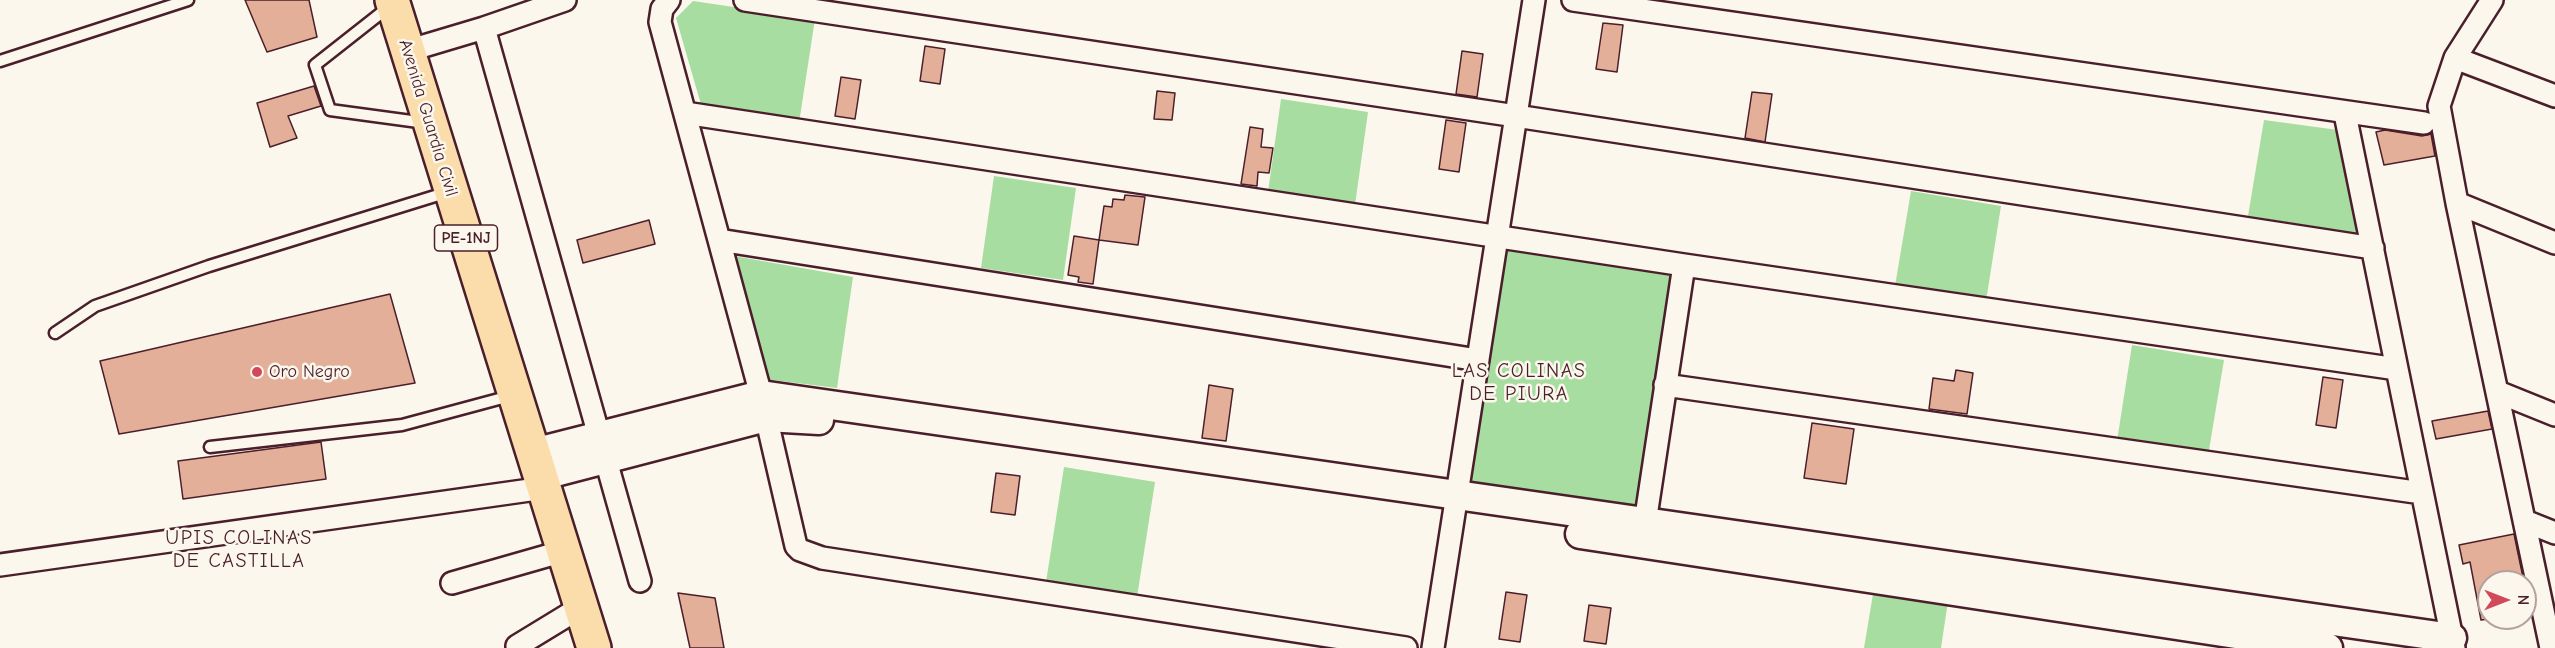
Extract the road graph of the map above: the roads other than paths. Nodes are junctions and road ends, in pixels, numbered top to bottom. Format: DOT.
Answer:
graph roads {
  1 [pos="188,0"];
  2 [pos="565,0"];
  3 [pos="669,0"];
  4 [pos="745,0"];
  5 [pos="1534,0"];
  6 [pos="1573,0"];
  7 [pos="2492,0"];
  8 [pos="392,2"];
  9 [pos="484,28"];
  10 [pos="407,51"];
  11 [pos="2455,58"];
  12 [pos="0,61"];
  13 [pos="2555,96"];
  14 [pos="685,113"];
  15 [pos="2345,114"];
  16 [pos="1516,116"];
  17 [pos="430,123"];
  18 [pos="2424,123"];
  19 [pos="451,191"];
  20 [pos="2457,203"];
  21 [pos="1497,236"];
  22 [pos="719,240"];
  23 [pos="2555,243"];
  24 [pos="2373,248"];
  25 [pos="1683,265"];
  26 [pos="54,333"];
  27 [pos="1478,360"];
  28 [pos="2397,369"];
  29 [pos="1665,385"];
  30 [pos="2498,392"];
  31 [pos="515,395"];
  32 [pos="763,406"];
  33 [pos="2555,415"];
  34 [pos="210,447"];
  35 [pos="603,447"];
  36 [pos="539,472"];
  37 [pos="2422,493"];
  38 [pos="1455,506"];
  39 [pos="2525,521"];
  40 [pos="1645,523"];
  41 [pos="2555,533"];
  42 [pos="564,551"];
  43 [pos="0,565"];
  44 [pos="640,581"];
  45 [pos="452,583"];
  46 [pos="581,607"];
  47 [pos="2453,643"];
  48 [pos="518,646"];
  49 [pos="594,648"];
  50 [pos="1406,648"];
  51 [pos="1433,648"];
  52 [pos="2328,648"];
  53 [pos="2551,648"];
  1 -- 12 [label="lane"];
  2 -- 9 [label="street"];
  3 -- 14 [label="street"];
  4 -- 16 [label="street"];
  5 -- 16 [label="street"];
  6 -- 15 [label="street"];
  7 -- 11 [label="street"];
  8 -- 10 [label="highway, Avenida Guardia Civil / PE-1NJ"];
  8 -- 17 [label="lane"];
  9 -- 10 [label="street"];
  9 -- 35 [label="street"];
  10 -- 17 [label="highway, Avenida Guardia Civil / PE-1NJ"];
  11 -- 13 [label="street"];
  11 -- 20 [label="street"];
  14 -- 21 [label="street"];
  14 -- 22 [label="street"];
  15 -- 18 [label="street"];
  15 -- 24 [label="street"];
  16 -- 21 [label="street"];
  16 -- 24 [label="street"];
  17 -- 19 [label="highway, Avenida Guardia Civil / PE-1NJ"];
  19 -- 26 [label="lane"];
  19 -- 31 [label="highway, Avenida Guardia Civil / PE-1NJ"];
  20 -- 23 [label="street"];
  20 -- 30 [label="street"];
  21 -- 25 [label="street"];
  21 -- 27 [label="street"];
  22 -- 27 [label="street"];
  22 -- 32 [label="street"];
  24 -- 28 [label="street"];
  25 -- 28 [label="street"];
  25 -- 29 [label="street"];
  27 -- 38 [label="street"];
  28 -- 37 [label="street"];
  29 -- 37 [label="street"];
  29 -- 40 [label="street"];
  30 -- 33 [label="street"];
  30 -- 39 [label="street"];
  31 -- 34 [label="lane"];
  31 -- 36 [label="highway, Avenida Guardia Civil / PE-1NJ"];
  32 -- 35 [label="street"];
  32 -- 38 [label="street"];
  32 -- 50 [label="street"];
  35 -- 36 [label="street"];
  35 -- 44 [label="street"];
  36 -- 42 [label="highway, PE-1NJ"];
  36 -- 43 [label="street"];
  37 -- 47 [label="street"];
  38 -- 40 [label="street"];
  38 -- 51 [label="street"];
  38 -- 52 [label="street"];
  39 -- 41 [label="street"];
  39 -- 53 [label="street"];
  40 -- 47 [label="street"];
  42 -- 45 [label="street"];
  42 -- 46 [label="highway, PE-1NJ"];
  46 -- 48 [label="street"];
  46 -- 49 [label="highway, PE-1NJ"];
}
